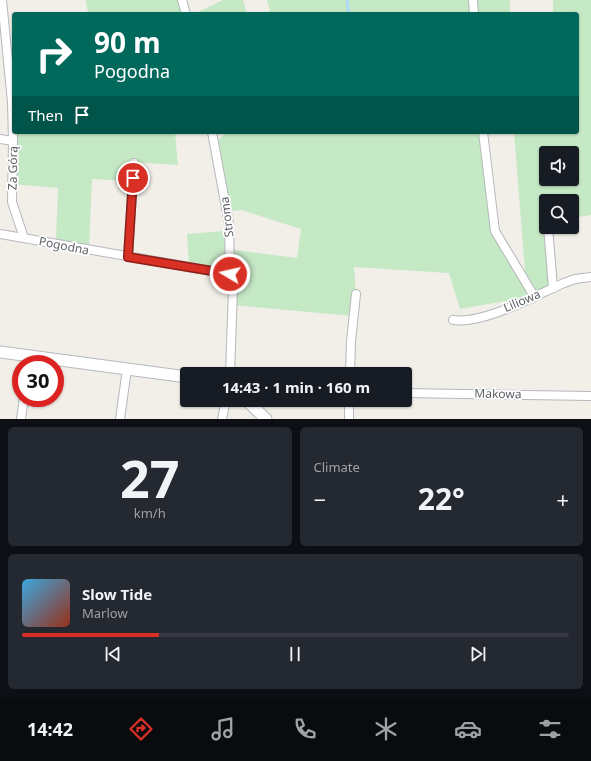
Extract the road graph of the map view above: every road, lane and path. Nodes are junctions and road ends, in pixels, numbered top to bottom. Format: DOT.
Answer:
graph roads {
  1 [pos="2,0"];
  2 [pos="182,0"];
  3 [pos="473,0"];
  4 [pos="185,12"];
  5 [pos="474,12"];
  6 [pos="12,102"];
  7 [pos="13,134"];
  8 [pos="212,134"];
  9 [pos="483,134"];
  10 [pos="0,139"];
  11 [pos="13,141"];
  12 [pos="134,163"];
  13 [pos="0,234"];
  14 [pos="549,234"];
  15 [pos="24,238"];
  16 [pos="128,257"];
  17 [pos="230,274"];
  18 [pos="591,278"];
  19 [pos="553,288"];
  20 [pos="356,294"];
  21 [pos="534,296"];
  22 [pos="453,320"];
  23 [pos="0,352"];
  24 [pos="12,355"];
  25 [pos="64,363"];
  26 [pos="230,367"];
  27 [pos="350,367"];
  28 [pos="127,369"];
  29 [pos="180,376"];
  30 [pos="412,393"];
  31 [pos="591,396"];
  32 [pos="23,407"];
  33 [pos="225,407"];
  34 [pos="253,407"];
  35 [pos="349,407"];
  36 [pos="21,419"];
  37 [pos="120,419"];
  38 [pos="222,419"];
  39 [pos="266,419"];
  40 [pos="349,419"];
  1 -- 6 [label="street, Za Górą"];
  2 -- 4 [label="street"];
  3 -- 5 [label="street"];
  7 -- 11 [label="street, Za Górą"];
  8 -- 17 [label="street, Stroma"];
  9 -- 21 [label="street"];
  10 -- 11 [label="street"];
  11 -- 15 [label="street, Za Górą"];
  12 -- 16 [label="street"];
  13 -- 15 [label="street, Pogodna"];
  14 -- 19 [label="street"];
  15 -- 16 [label="street, Pogodna"];
  16 -- 17 [label="street, Pogodna"];
  17 -- 26 [label="street, Stroma"];
  18 -- 19 [label="street, Liliowa"];
  19 -- 21 [label="street, Liliowa"];
  20 -- 27 [label="street"];
  21 -- 22 [label="street, Liliowa"];
  23 -- 24 [label="street"];
  25 -- 28 [label="street"];
  28 -- 29 [label="street"];
  28 -- 37 [label="street"];
  30 -- 31 [label="street, Makowa"];
  32 -- 36 [label="street"];
  33 -- 38 [label="street"];
  34 -- 39 [label="street"];
  35 -- 40 [label="street"];
}
